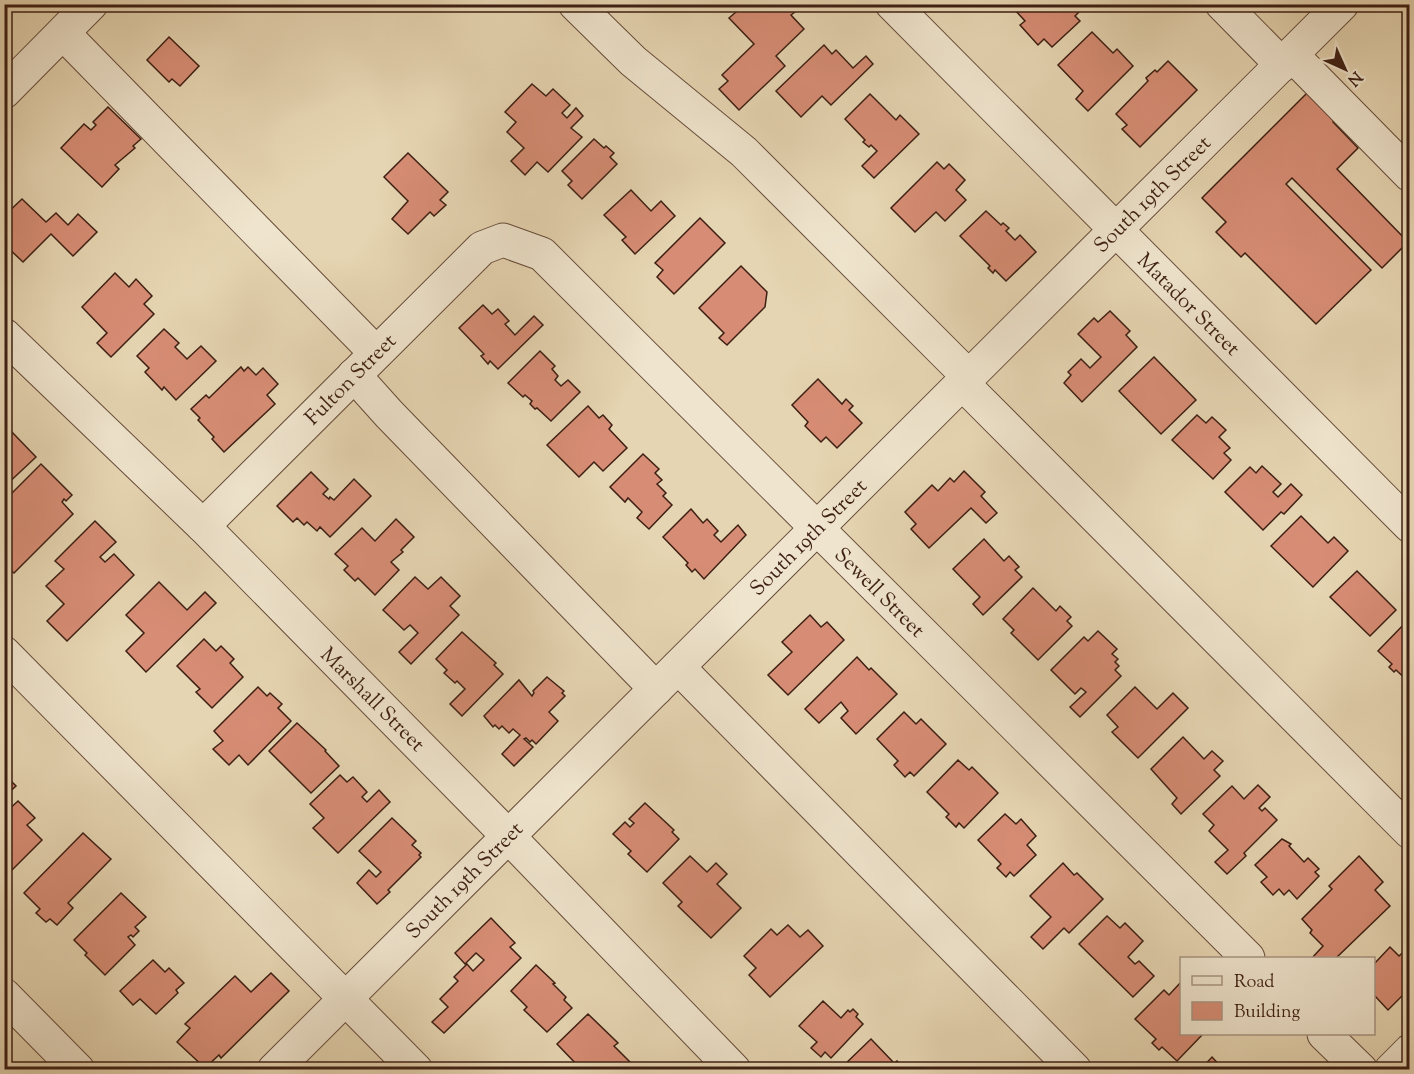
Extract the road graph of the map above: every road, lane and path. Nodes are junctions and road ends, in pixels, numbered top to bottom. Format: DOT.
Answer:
graph roads {
  1 [pos="575,4"];
  2 [pos="892,4"];
  3 [pos="1222,4"];
  4 [pos="1342,4"];
  5 [pos="90,5"];
  6 [pos="63,33"];
  7 [pos="1287,60"];
  8 [pos="4,92"];
  9 [pos="1410,175"];
  10 [pos="1116,230"];
  11 [pos="503,240"];
  12 [pos="4,335"];
  13 [pos="365,364"];
  14 [pos="965,380"];
  15 [pos="202,526"];
  16 [pos="1410,526"];
  17 [pos="817,529"];
  18 [pos="4,653"];
  19 [pos="667,678"];
  20 [pos="1410,832"];
  21 [pos="508,836"];
  22 [pos="1247,957"];
  23 [pos="4,995"];
  24 [pos="345,998"];
  25 [pos="1325,1035"];
  26 [pos="1410,1051"];
  27 [pos="78,1070"];
  28 [pos="274,1070"];
  29 [pos="416,1070"];
  30 [pos="734,1070"];
  31 [pos="1075,1070"];
  32 [pos="1361,1070"];
  33 [pos="1391,1070"];
  1 -- 14 [label="street"];
  2 -- 10 [label="street, Matador Street"];
  3 -- 7 [label="street"];
  4 -- 7 [label="street, South 19th Street"];
  5 -- 6 [label="street"];
  6 -- 8 [label="street"];
  6 -- 13 [label="street"];
  7 -- 9 [label="street"];
  7 -- 10 [label="street, South 19th Street"];
  10 -- 14 [label="street, South 19th Street"];
  10 -- 16 [label="street, Matador Street"];
  11 -- 13 [label="street, Fulton Street"];
  11 -- 17 [label="street, Sewell Street"];
  12 -- 15 [label="street, Marshall Street"];
  13 -- 15 [label="street, Fulton Street"];
  13 -- 19 [label="street"];
  14 -- 17 [label="street, South 19th Street"];
  14 -- 20 [label="street"];
  15 -- 21 [label="street, Marshall Street"];
  17 -- 19 [label="street, South 19th Street"];
  17 -- 22 [label="street, Sewell Street"];
  18 -- 24 [label="street"];
  19 -- 21 [label="street, South 19th Street"];
  19 -- 31 [label="street"];
  21 -- 24 [label="street, South 19th Street"];
  21 -- 30 [label="street, Marshall Street"];
  23 -- 27 [label="street"];
  24 -- 28 [label="street, South 19th Street"];
  24 -- 29 [label="street"];
  25 -- 32 [label="street"];
  26 -- 33 [label="street"];
}
